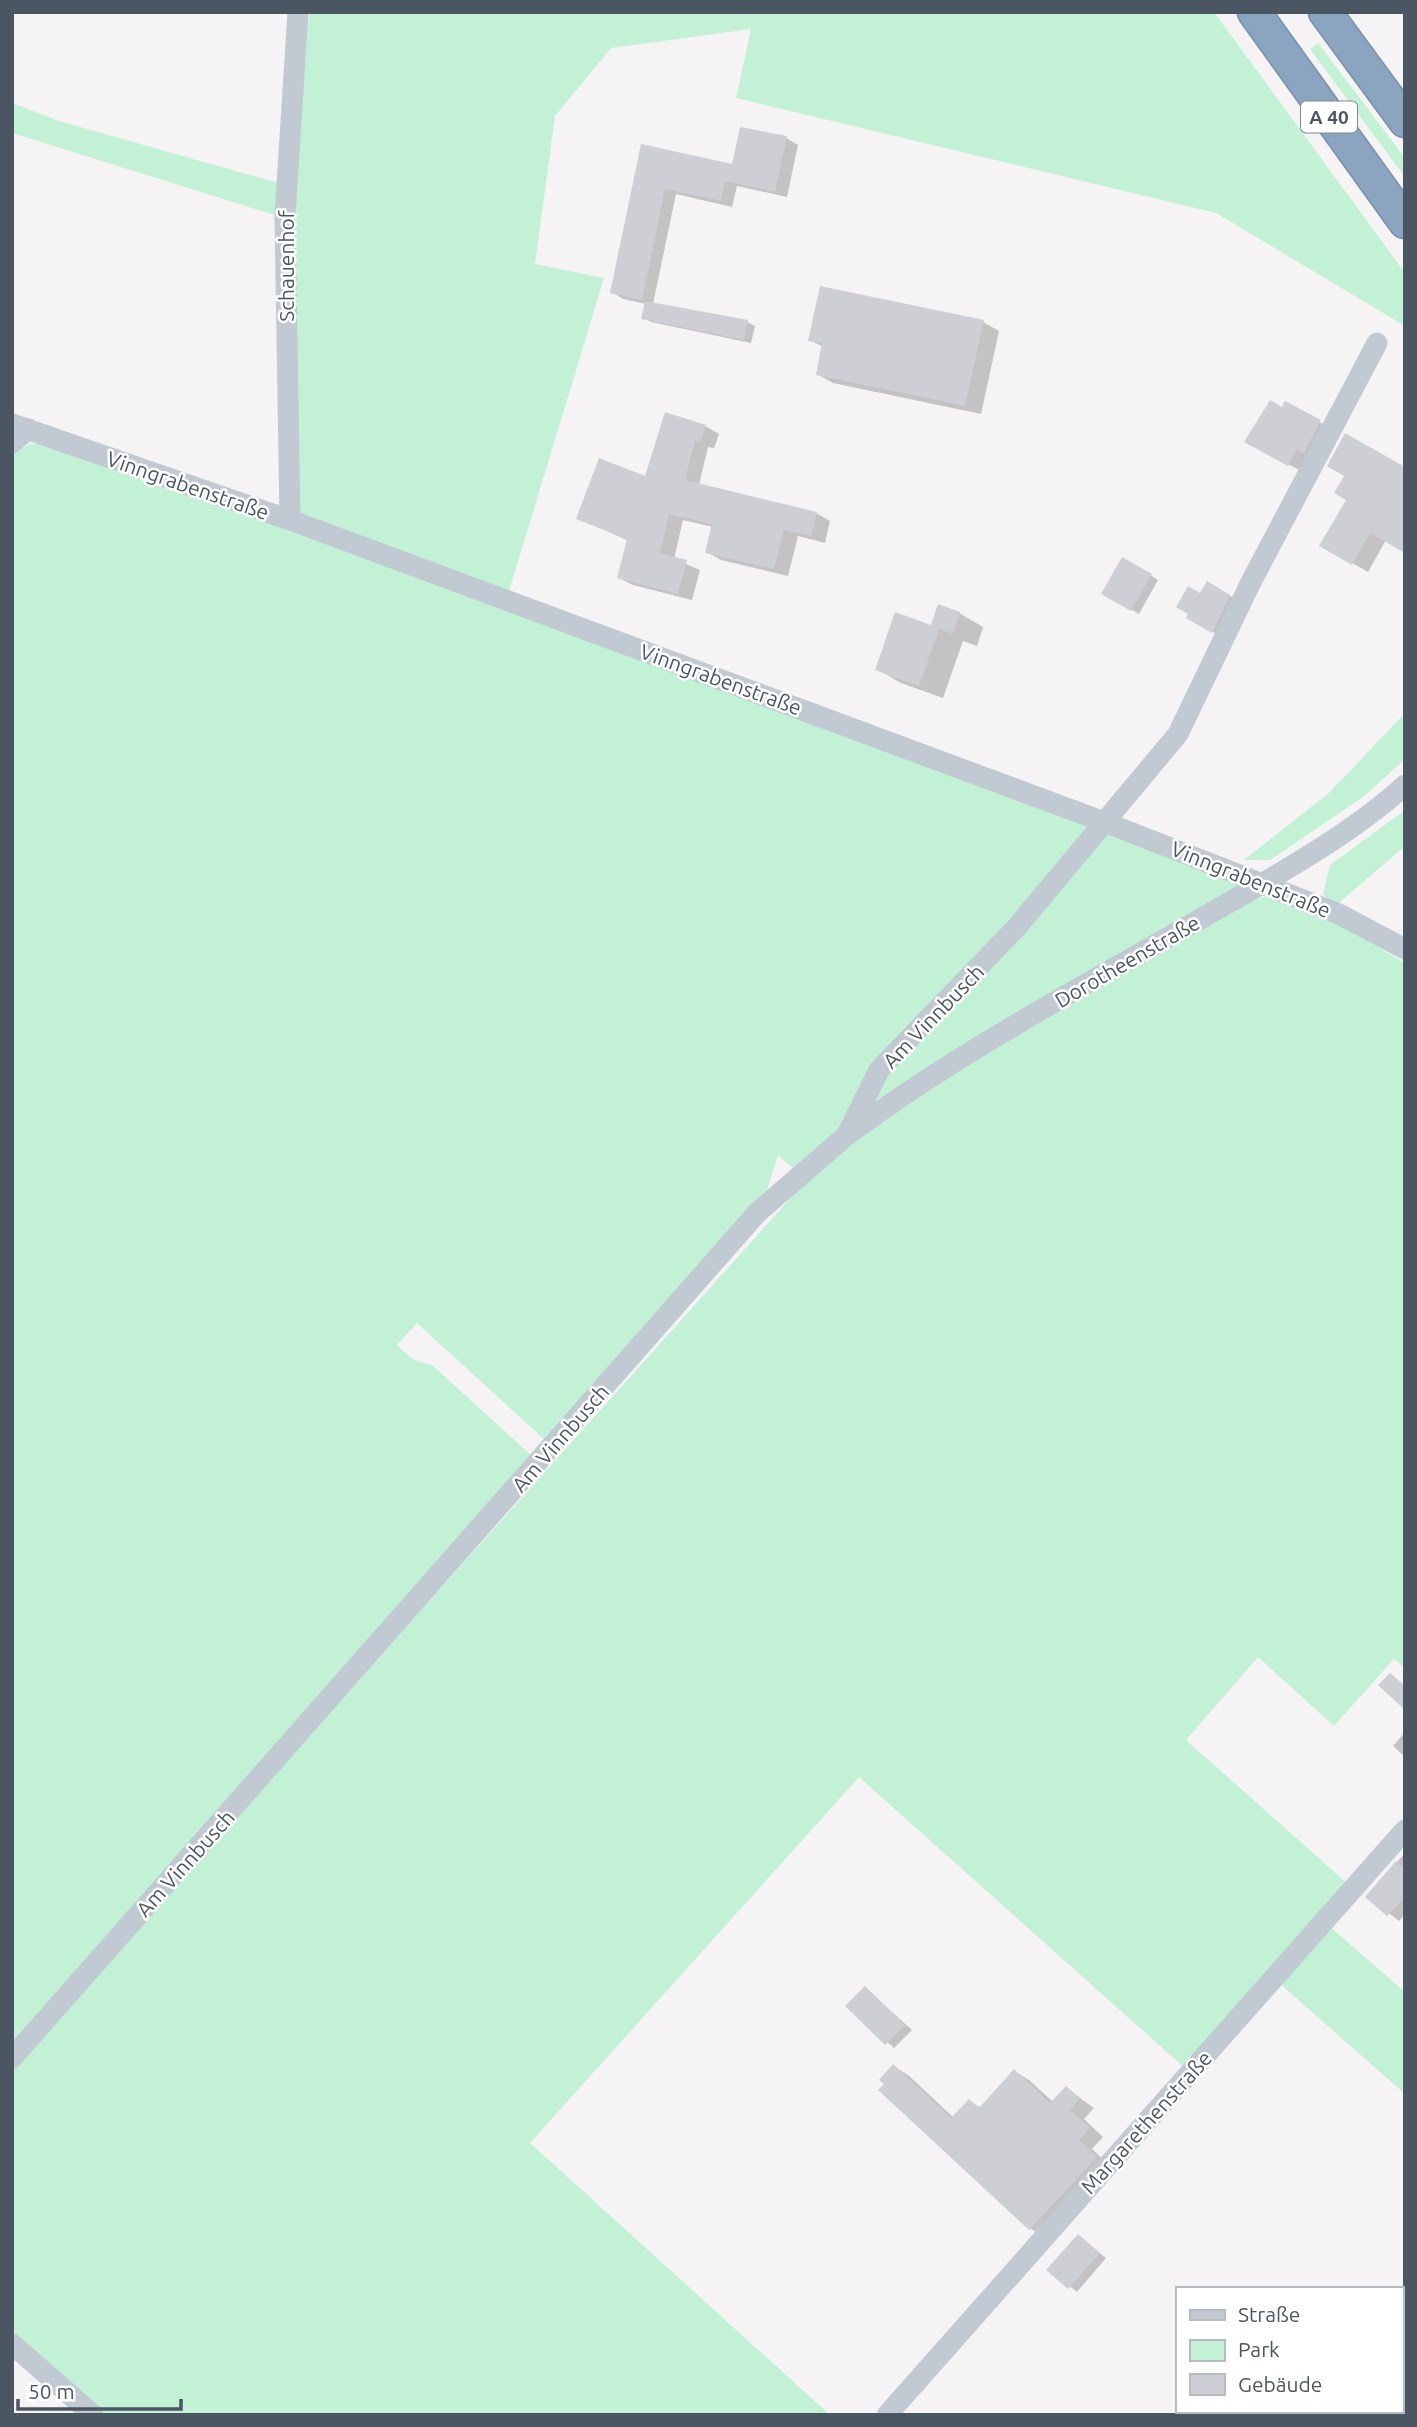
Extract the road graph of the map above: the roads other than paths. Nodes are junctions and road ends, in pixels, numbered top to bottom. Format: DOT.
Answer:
graph roads {
  1 [pos="298,12"];
  2 [pos="1254,12"];
  3 [pos="1325,12"];
  4 [pos="1405,121"];
  5 [pos="1405,222"];
  6 [pos="1377,342"];
  7 [pos="20,426"];
  8 [pos="12,443"];
  9 [pos="290,520"];
  10 [pos="1405,785"];
  11 [pos="1107,823"];
  12 [pos="1263,883"];
  13 [pos="1405,949"];
  14 [pos="847,1135"];
  15 [pos="1405,1829"];
  16 [pos="12,2058"];
  17 [pos="12,2344"];
  18 [pos="93,2415"];
  19 [pos="887,2415"];
  1 -- 9 [label="street, Schauenhof"];
  2 -- 5 [label="highway, A 40"];
  3 -- 4 [label="highway, A 40"];
  6 -- 11 [label="street"];
  7 -- 8 [label="street, Vinngrabenstraße"];
  7 -- 9 [label="street, Vinngrabenstraße"];
  9 -- 11 [label="street, Vinngrabenstraße"];
  10 -- 12 [label="street, Dorotheenstraße"];
  11 -- 12 [label="street, Vinngrabenstraße"];
  11 -- 14 [label="street, Am Vinnbusch"];
  12 -- 13 [label="street, Vinngrabenstraße"];
  12 -- 14 [label="street, Dorotheenstraße"];
  14 -- 16 [label="street, Am Vinnbusch"];
  15 -- 19 [label="street, Margarethenstraße"];
  17 -- 18 [label="street"];
}
